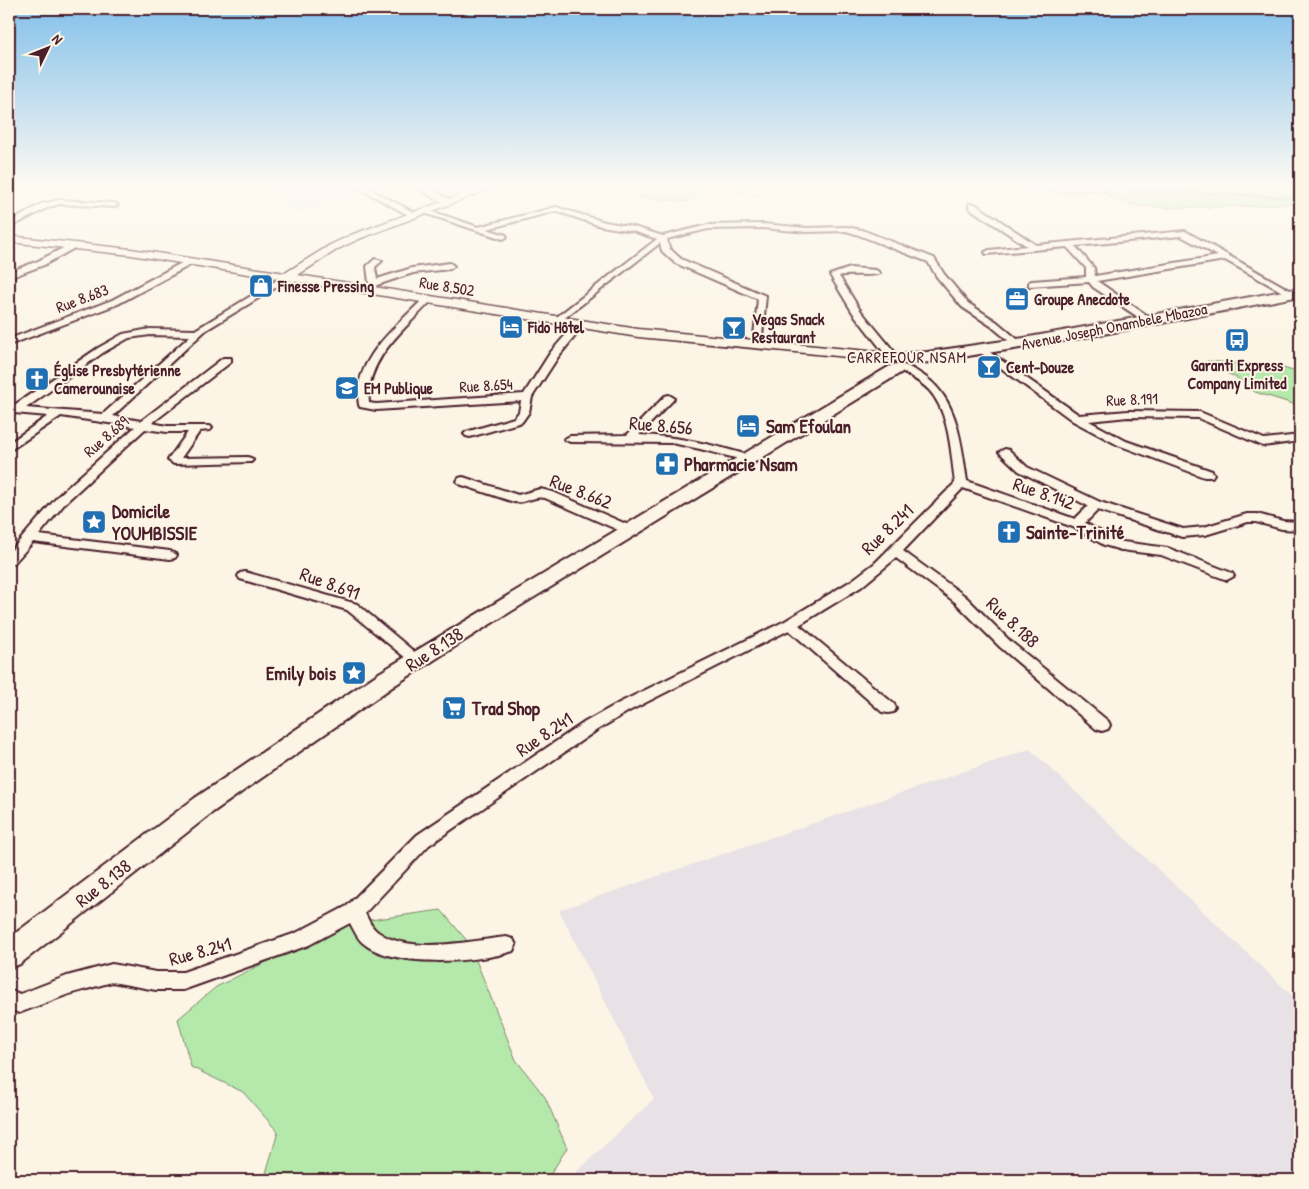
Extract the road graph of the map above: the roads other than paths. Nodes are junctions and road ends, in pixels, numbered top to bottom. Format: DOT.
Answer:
graph roads {
  1 [pos="41,242"];
  2 [pos="344,242"];
  3 [pos="656,242"];
  4 [pos="664,242"];
  5 [pos="887,242"];
  6 [pos="1027,242"];
  7 [pos="1086,242"];
  8 [pos="1199,242"];
  9 [pos="1069,244"];
  10 [pos="74,246"];
  11 [pos="1034,247"];
  12 [pos="990,252"];
  13 [pos="1227,257"];
  14 [pos="189,262"];
  15 [pos="378,262"];
  16 [pos="450,266"];
  17 [pos="876,273"];
  18 [pos="9,275"];
  19 [pos="287,277"];
  20 [pos="1091,279"];
  21 [pos="1032,284"];
  22 [pos="371,287"];
  23 [pos="1296,292"];
  24 [pos="427,300"];
  25 [pos="1147,319"];
  26 [pos="557,321"];
  27 [pos="580,324"];
  28 [pos="197,333"];
  29 [pos="9,342"];
  30 [pos="758,344"];
  31 [pos="1018,344"];
  32 [pos="981,349"];
  33 [pos="851,354"];
  34 [pos="227,360"];
  35 [pos="893,364"];
  36 [pos="527,397"];
  37 [pos="669,398"];
  38 [pos="12,410"];
  39 [pos="59,413"];
  40 [pos="105,418"];
  41 [pos="1077,419"];
  42 [pos="143,425"];
  43 [pos="470,434"];
  44 [pos="1300,438"];
  45 [pos="570,439"];
  46 [pos="628,439"];
  47 [pos="9,448"];
  48 [pos="1005,452"];
  49 [pos="747,458"];
  50 [pos="247,460"];
  51 [pos="1208,474"];
  52 [pos="463,480"];
  53 [pos="961,483"];
  54 [pos="1096,504"];
  55 [pos="1077,524"];
  56 [pos="1300,526"];
  57 [pos="629,530"];
  58 [pos="30,538"];
  59 [pos="895,551"];
  60 [pos="170,555"];
  61 [pos="9,560"];
  62 [pos="245,576"];
  63 [pos="1227,576"];
  64 [pos="790,624"];
  65 [pos="417,660"];
  66 [pos="888,708"];
  67 [pos="1102,725"];
  68 [pos="354,912"];
  69 [pos="506,945"];
  70 [pos="9,955"];
  71 [pos="9,999"];
  1 -- 10 [label="main road, Rue 8.502"];
  2 -- 19 [label="main road"];
  3 -- 26 [label="street"];
  4 -- 30 [label="street"];
  5 -- 31 [label="street"];
  6 -- 11 [label="street"];
  7 -- 9 [label="street"];
  8 -- 13 [label="street"];
  9 -- 11 [label="street"];
  9 -- 20 [label="street"];
  10 -- 14 [label="main road, Rue 8.502"];
  10 -- 18 [label="street"];
  11 -- 12 [label="street"];
  13 -- 20 [label="street"];
  13 -- 23 [label="street"];
  14 -- 19 [label="main road, Rue 8.502"];
  14 -- 29 [label="street, Rue 8.683"];
  15 -- 22 [label="street"];
  16 -- 22 [label="street"];
  17 -- 35 [label="street"];
  19 -- 22 [label="main road, Rue 8.502"];
  19 -- 28 [label="street, Rue 8.689"];
  20 -- 21 [label="street"];
  20 -- 25 [label="street"];
  22 -- 24 [label="main road, Rue 8.502"];
  23 -- 25 [label="main road, Avenue Joseph Onambele Mbazoa"];
  24 -- 26 [label="main road, Rue 8.502"];
  24 -- 36 [label="street, Rue 8.654"];
  25 -- 31 [label="main road, Avenue Joseph Onambele Mbazoa"];
  26 -- 27 [label="main road, Rue 8.502"];
  27 -- 30 [label="main road, Rue 8.502"];
  27 -- 36 [label="street, Rue 8.654"];
  28 -- 38 [label="street"];
  28 -- 40 [label="street, Rue 8.689"];
  30 -- 33 [label="main road, Rue 8.502"];
  31 -- 32 [label="main road, Avenue Joseph Onambele Mbazoa"];
  32 -- 35 [label="main road, Avenue Joseph Onambele Mbazoa"];
  32 -- 41 [label="street"];
  33 -- 35 [label="main road, Rue 8.502"];
  34 -- 42 [label="street"];
  35 -- 49 [label="main road, Rue 8.138"];
  35 -- 53 [label="street"];
  36 -- 43 [label="street"];
  37 -- 46 [label="street"];
  38 -- 39 [label="street"];
  39 -- 40 [label="street"];
  39 -- 47 [label="street"];
  40 -- 42 [label="street, Rue 8.689"];
  41 -- 44 [label="street, Rue 8.191"];
  41 -- 51 [label="street"];
  42 -- 50 [label="street"];
  42 -- 58 [label="street, Rue 8.689"];
  45 -- 46 [label="street, Rue 8.656"];
  46 -- 49 [label="street, Rue 8.656"];
  48 -- 54 [label="street"];
  49 -- 57 [label="main road, Rue 8.138"];
  52 -- 57 [label="street, Rue 8.662"];
  53 -- 55 [label="street, Rue 8.142"];
  53 -- 59 [label="street, Rue 8.241"];
  54 -- 55 [label="street"];
  54 -- 56 [label="street"];
  55 -- 63 [label="street, Rue 8.142"];
  57 -- 65 [label="main road, Rue 8.138"];
  58 -- 60 [label="street"];
  58 -- 61 [label="street, Rue 8.689"];
  59 -- 64 [label="street, Rue 8.241"];
  59 -- 67 [label="street, Rue 8.188"];
  62 -- 65 [label="street, Rue 8.691"];
  64 -- 66 [label="street"];
  64 -- 68 [label="street, Rue 8.241"];
  65 -- 70 [label="main road, Rue 8.138"];
  68 -- 69 [label="street"];
  68 -- 71 [label="street, Rue 8.241"];
}
